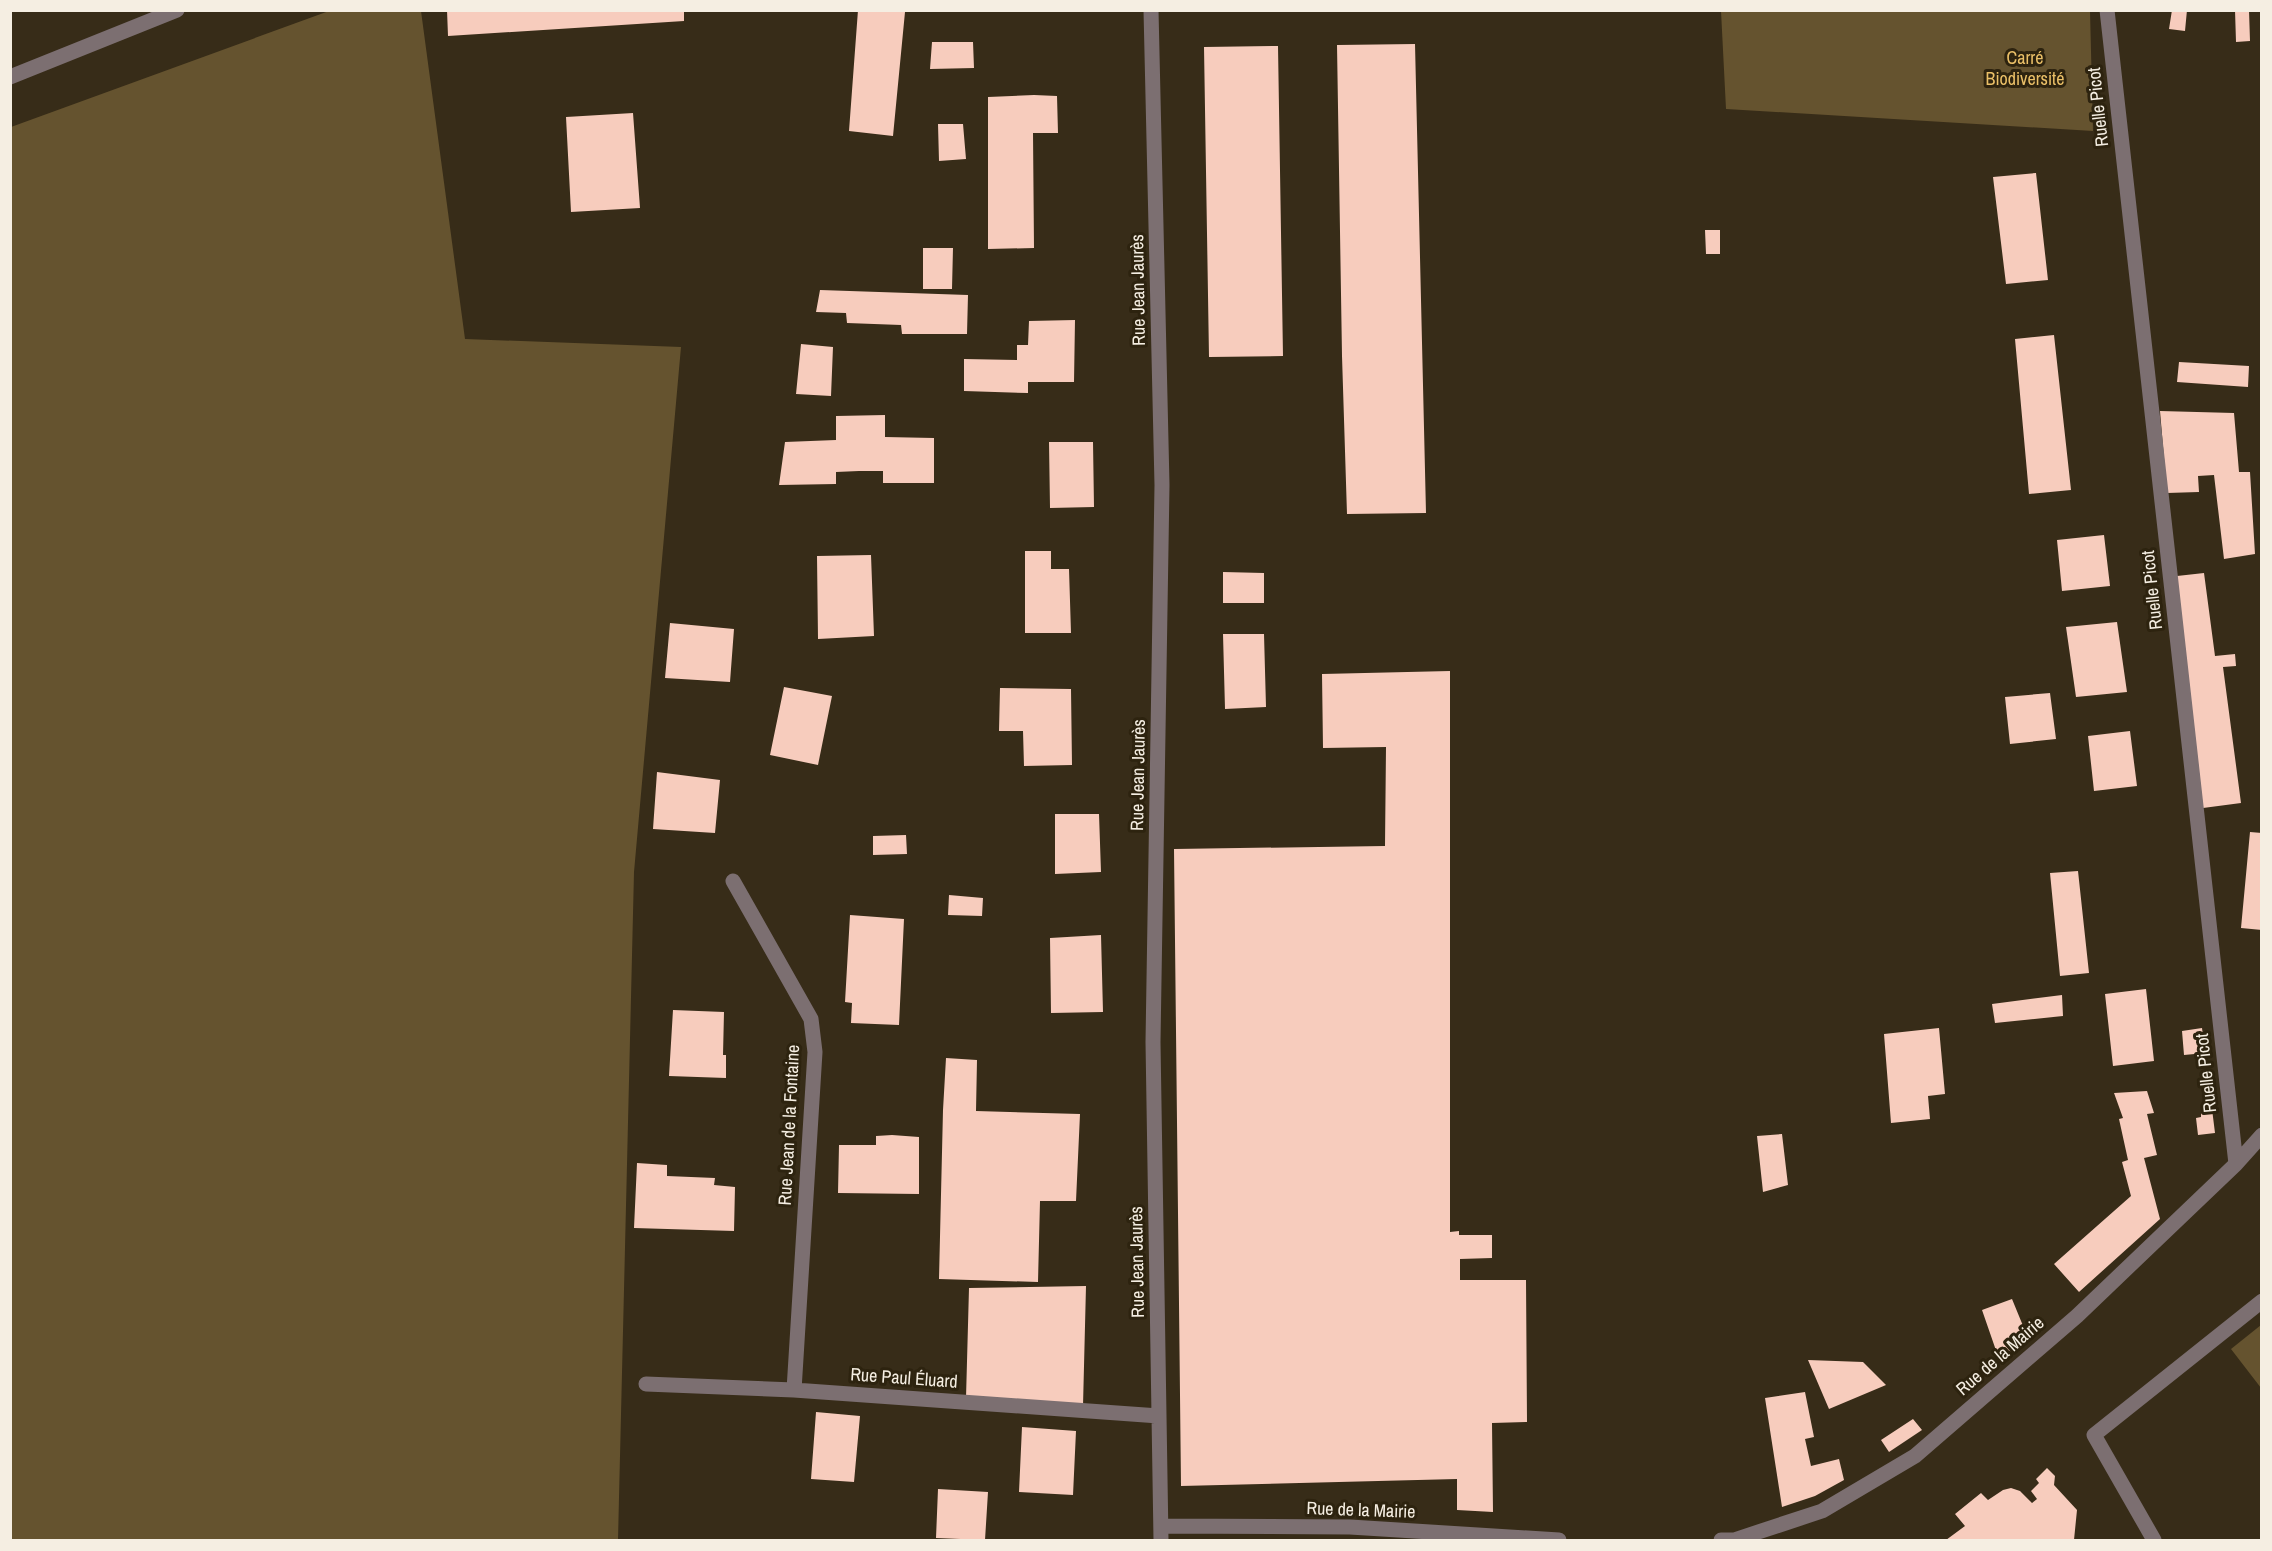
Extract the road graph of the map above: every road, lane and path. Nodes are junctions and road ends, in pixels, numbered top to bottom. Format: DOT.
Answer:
graph roads {
  1 [pos="177,10"];
  2 [pos="1151,10"];
  3 [pos="2107,10"];
  4 [pos="10,77"];
  5 [pos="733,881"];
  6 [pos="2262,1135"];
  7 [pos="2236,1164"];
  8 [pos="2262,1301"];
  9 [pos="646,1384"];
  10 [pos="794,1390"];
  11 [pos="1159,1416"];
  12 [pos="1161,1533"];
  13 [pos="1558,1540"];
  14 [pos="1720,1540"];
  15 [pos="2154,1540"];
  1 -- 4 [label="street"];
  2 -- 11 [label="street, Rue Jean Jaurès"];
  3 -- 7 [label="street, Ruelle Picot"];
  5 -- 10 [label="street, Rue Jean de la Fontaine"];
  6 -- 7 [label="street, Rue de la Mairie"];
  7 -- 14 [label="street, Rue de la Mairie"];
  8 -- 15 [label="street"];
  9 -- 10 [label="street, Rue Paul Éluard"];
  10 -- 11 [label="street, Rue Paul Éluard"];
  11 -- 12 [label="street, Rue Jean Jaurès"];
  12 -- 13 [label="street, Rue de la Mairie"];
}
